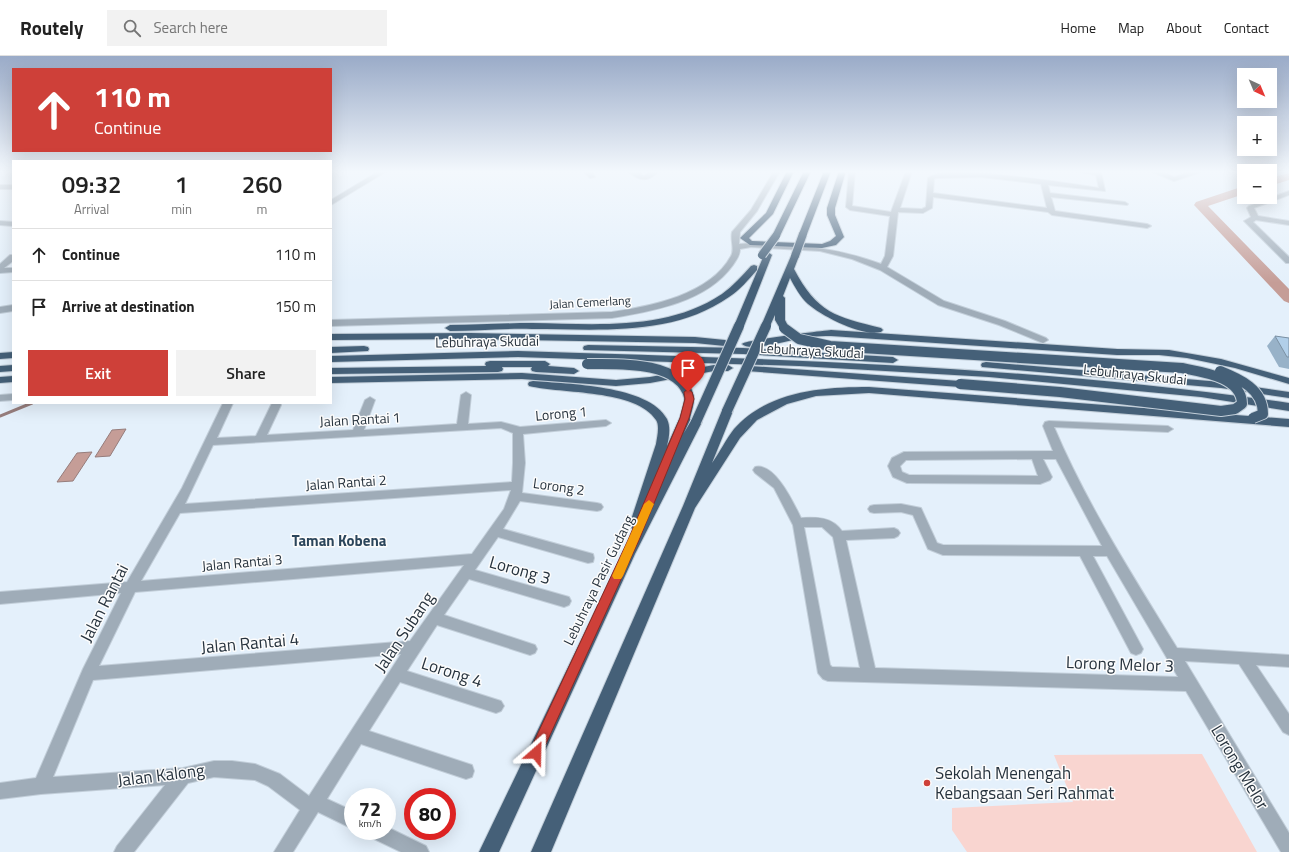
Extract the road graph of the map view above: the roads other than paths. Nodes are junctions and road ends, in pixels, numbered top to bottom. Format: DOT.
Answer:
graph roads {
  1 [pos="756,208"];
  2 [pos="771,208"];
  3 [pos="790,208"];
  4 [pos="813,208"];
  5 [pos="831,208"];
  6 [pos="852,208"];
  7 [pos="896,208"];
  8 [pos="929,208"];
  9 [pos="1027,208"];
  10 [pos="1051,208"];
  11 [pos="1250,208"];
  12 [pos="895,212"];
  13 [pos="1052,212"];
  14 [pos="1255,218"];
  15 [pos="1289,222"];
  16 [pos="0,223"];
  17 [pos="12,224"];
  18 [pos="1147,226"];
  19 [pos="737,247"];
  20 [pos="765,255"];
  21 [pos="12,258"];
  22 [pos="1289,261"];
  23 [pos="0,268"];
  24 [pos="754,268"];
  25 [pos="884,268"];
  26 [pos="790,269"];
  27 [pos="12,270"];
  28 [pos="0,271"];
  29 [pos="780,293"];
  30 [pos="12,308"];
  31 [pos="0,310"];
  32 [pos="332,323"];
  33 [pos="332,332"];
  34 [pos="556,336"];
  35 [pos="332,337"];
  36 [pos="1043,340"];
  37 [pos="332,350"];
  38 [pos="743,351"];
  39 [pos="1158,352"];
  40 [pos="0,356"];
  41 [pos="12,356"];
  42 [pos="332,359"];
  43 [pos="732,361"];
  44 [pos="332,367"];
  45 [pos="12,368"];
  46 [pos="0,369"];
  47 [pos="332,371"];
  48 [pos="477,378"];
  49 [pos="12,379"];
  50 [pos="0,380"];
  51 [pos="332,380"];
  52 [pos="1289,381"];
  53 [pos="869,390"];
  54 [pos="466,395"];
  55 [pos="1289,395"];
  56 [pos="12,397"];
  57 [pos="0,398"];
  58 [pos="370,400"];
  59 [pos="228,404"];
  60 [pos="276,405"];
  61 [pos="1289,407"];
  62 [pos="690,420"];
  63 [pos="606,423"];
  64 [pos="1289,423"];
  65 [pos="462,427"];
  66 [pos="1168,428"];
  67 [pos="514,429"];
  68 [pos="357,434"];
  69 [pos="260,439"];
  70 [pos="211,442"];
  71 [pos="1035,454"];
  72 [pos="1060,455"];
  73 [pos="758,470"];
  74 [pos="516,491"];
  75 [pos="689,506"];
  76 [pos="597,507"];
  77 [pos="177,508"];
  78 [pos="874,509"];
  79 [pos="798,524"];
  80 [pos="495,531"];
  81 [pos="894,533"];
  82 [pos="839,536"];
  83 [pos="1084,551"];
  84 [pos="1111,551"];
  85 [pos="628,554"];
  86 [pos="588,558"];
  87 [pos="475,559"];
  88 [pos="465,574"];
  89 [pos="131,587"];
  90 [pos="0,598"];
  91 [pos="564,602"];
  92 [pos="434,618"];
  93 [pos="414,648"];
  94 [pos="1136,648"];
  95 [pos="530,649"];
  96 [pos="1172,654"];
  97 [pos="1243,658"];
  98 [pos="1289,661"];
  99 [pos="88,674"];
  100 [pos="397,674"];
  101 [pos="869,675"];
  102 [pos="1190,684"];
  103 [pos="496,706"];
  104 [pos="1289,727"];
  105 [pos="358,735"];
  106 [pos="466,771"];
  107 [pos="183,776"];
  108 [pos="41,786"];
  109 [pos="0,791"];
  110 [pos="313,805"];
  111 [pos="344,817"];
  112 [pos="395,840"];
  113 [pos="1289,849"];
  114 [pos="123,852"];
  115 [pos="283,852"];
  116 [pos="420,852"];
  117 [pos="489,852"];
  118 [pos="541,852"];
  1 -- 19 [label="street, Jalan Cemerlang"];
  2 -- 5 [label="highway"];
  3 -- 20 [label="highway, bridge"];
  4 -- 26 [label="highway, bridge"];
  6 -- 12 [label="street"];
  7 -- 12 [label="street"];
  8 -- 12 [label="street"];
  9 -- 13 [label="street"];
  10 -- 13 [label="street"];
  11 -- 14 [label="street"];
  12 -- 25 [label="street"];
  13 -- 18 [label="street"];
  14 -- 15 [label="street"];
  14 -- 22 [label="street"];
  16 -- 17 [label="street"];
  19 -- 25 [label="street"];
  19 -- 32 [label="street, Jalan Cemerlang"];
  20 -- 24 [label="highway"];
  20 -- 62 [label="highway, Lebuhraya Pasir Gudang, bridge"];
  21 -- 23 [label="street"];
  24 -- 33 [label="highway"];
  24 -- 34 [label="highway"];
  25 -- 36 [label="street"];
  26 -- 29 [label="highway"];
  26 -- 36 [label="highway"];
  27 -- 28 [label="street"];
  29 -- 48 [label="highway, bridge"];
  29 -- 75 [label="highway, bridge"];
  30 -- 31 [label="street"];
  34 -- 35 [label="highway"];
  34 -- 39 [label="highway"];
  36 -- 39 [label="highway"];
  37 -- 38 [label="highway, Lebuhraya Skudai"];
  38 -- 53 [label="highway, bridge"];
  38 -- 55 [label="highway, Lebuhraya Skudai"];
  39 -- 52 [label="highway"];
  40 -- 41 [label="highway"];
  42 -- 43 [label="highway, Lebuhraya Skudai"];
  43 -- 47 [label="highway"];
  43 -- 61 [label="highway, Lebuhraya Skudai"];
  44 -- 62 [label="highway, bridge"];
  45 -- 46 [label="highway"];
  48 -- 51 [label="highway"];
  48 -- 85 [label="highway"];
  49 -- 50 [label="highway"];
  53 -- 64 [label="highway"];
  53 -- 75 [label="highway"];
  54 -- 65 [label="street"];
  56 -- 57 [label="street"];
  58 -- 68 [label="street"];
  59 -- 70 [label="street"];
  60 -- 69 [label="street"];
  62 -- 85 [label="highway, Lebuhraya Pasir Gudang"];
  63 -- 67 [label="street, Lorong 1"];
  65 -- 67 [label="street, Jalan Rantai 1"];
  65 -- 68 [label="street, Jalan Rantai 1"];
  66 -- 72 [label="street, Lorong Melor 3"];
  67 -- 74 [label="street, Jalan Subang"];
  68 -- 69 [label="street, Jalan Rantai 1"];
  69 -- 70 [label="street, Jalan Rantai 1"];
  70 -- 77 [label="street, Jalan Rantai"];
  71 -- 71 [label="street"];
  71 -- 72 [label="street"];
  72 -- 84 [label="street, Lorong Melor 3"];
  73 -- 79 [label="street"];
  74 -- 76 [label="street, Lorong 2"];
  74 -- 77 [label="street, Jalan Rantai 2"];
  74 -- 80 [label="street, Jalan Subang"];
  75 -- 118 [label="highway"];
  77 -- 89 [label="street, Jalan Rantai"];
  78 -- 83 [label="street"];
  79 -- 82 [label="street"];
  79 -- 101 [label="street, Lorong Melor 3"];
  80 -- 86 [label="street"];
  80 -- 87 [label="street, Jalan Subang"];
  81 -- 82 [label="street"];
  82 -- 101 [label="street"];
  83 -- 84 [label="street"];
  83 -- 94 [label="street"];
  84 -- 96 [label="street, Lorong Melor 3"];
  85 -- 117 [label="highway, Lebuhraya Pasir Gudang"];
  87 -- 88 [label="street, Jalan Subang"];
  87 -- 89 [label="street, Jalan Rantai 3"];
  88 -- 91 [label="street, Lorong 3"];
  88 -- 92 [label="street, Jalan Subang"];
  89 -- 90 [label="street, Jalan Rantai 3"];
  89 -- 99 [label="street, Jalan Rantai"];
  92 -- 93 [label="street, Jalan Subang"];
  92 -- 95 [label="street"];
  93 -- 99 [label="street, Jalan Rantai 4"];
  93 -- 100 [label="street, Jalan Subang"];
  96 -- 97 [label="street"];
  96 -- 102 [label="street, Lorong Melor 3"];
  97 -- 98 [label="street"];
  97 -- 104 [label="street"];
  99 -- 108 [label="street, Jalan Rantai"];
  100 -- 103 [label="street, Lorong 4"];
  100 -- 105 [label="street, Jalan Subang"];
  101 -- 102 [label="street, Lorong Melor 3"];
  102 -- 113 [label="street, Lorong Melor"];
  105 -- 106 [label="street"];
  105 -- 110 [label="street, Jalan Subang"];
  107 -- 108 [label="street, Jalan Kalong"];
  107 -- 110 [label="street, Jalan Kalong"];
  107 -- 114 [label="street"];
  108 -- 109 [label="street, Jalan Kalong"];
  110 -- 111 [label="street, Jalan Kalong"];
  110 -- 115 [label="street, Jalan Subang"];
  112 -- 116 [label="street"];
}
